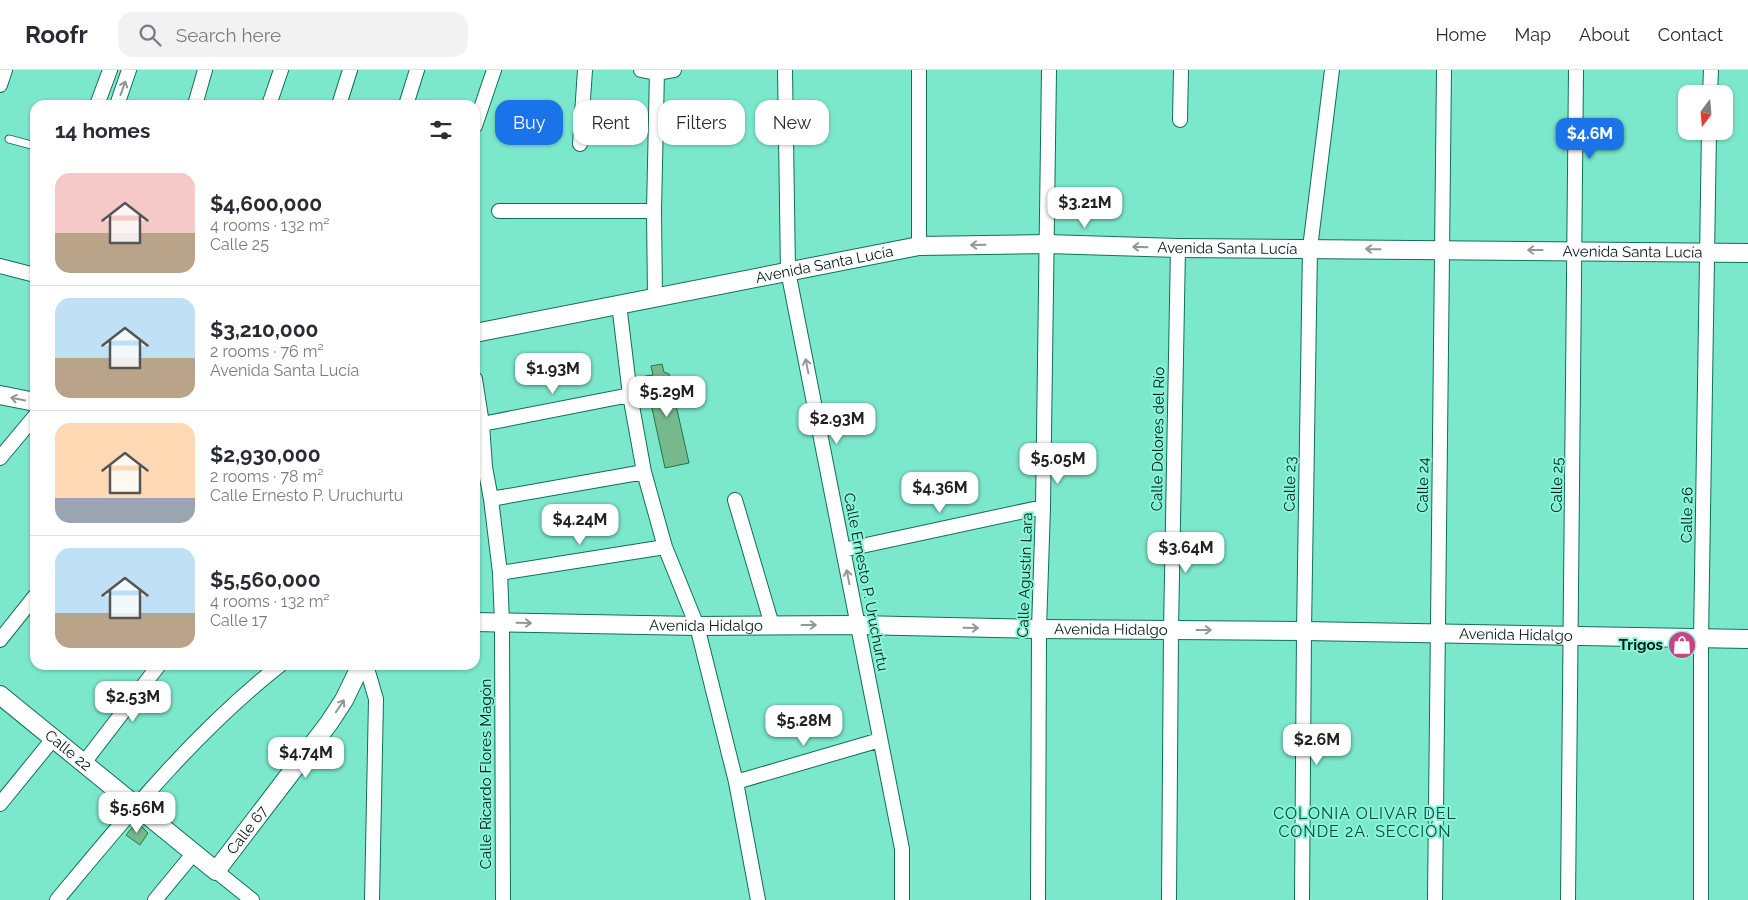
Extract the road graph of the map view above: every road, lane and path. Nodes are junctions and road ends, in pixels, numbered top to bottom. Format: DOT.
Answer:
graph roads {
  1 [pos="5,70"];
  2 [pos="110,70"];
  3 [pos="130,70"];
  4 [pos="206,70"];
  5 [pos="281,70"];
  6 [pos="350,70"];
  7 [pos="417,70"];
  8 [pos="494,70"];
  9 [pos="584,70"];
  10 [pos="641,70"];
  11 [pos="674,70"];
  12 [pos="785,70"];
  13 [pos="919,70"];
  14 [pos="1049,70"];
  15 [pos="1181,70"];
  16 [pos="1332,70"];
  17 [pos="1444,70"];
  18 [pos="1576,70"];
  19 [pos="1710,70"];
  20 [pos="656,72"];
  21 [pos="0,85"];
  22 [pos="1710,85"];
  23 [pos="100,100"];
  24 [pos="119,100"];
  25 [pos="197,100"];
  26 [pos="271,100"];
  27 [pos="341,100"];
  28 [pos="408,100"];
  29 [pos="582,100"];
  30 [pos="480,111"];
  31 [pos="1180,120"];
  32 [pos="9,139"];
  33 [pos="1709,140"];
  34 [pos="30,145"];
  35 [pos="499,211"];
  36 [pos="654,211"];
  37 [pos="1047,244"];
  38 [pos="919,246"];
  39 [pos="1178,248"];
  40 [pos="1310,248"];
  41 [pos="1442,250"];
  42 [pos="1575,250"];
  43 [pos="1706,252"];
  44 [pos="1748,253"];
  45 [pos="0,266"];
  46 [pos="788,271"];
  47 [pos="30,275"];
  48 [pos="655,297"];
  49 [pos="619,304"];
  50 [pos="480,332"];
  51 [pos="0,395"];
  52 [pos="630,395"];
  53 [pos="30,401"];
  54 [pos="480,411"];
  55 [pos="30,422"];
  56 [pos="482,424"];
  57 [pos="0,458"];
  58 [pos="480,468"];
  59 [pos="644,472"];
  60 [pos="491,498"];
  61 [pos="735,500"];
  62 [pos="1043,507"];
  63 [pos="666,547"];
  64 [pos="843,550"];
  65 [pos="500,573"];
  66 [pos="30,602"];
  67 [pos="480,622"];
  68 [pos="502,623"];
  69 [pos="772,625"];
  70 [pos="857,625"];
  71 [pos="697,626"];
  72 [pos="1039,629"];
  73 [pos="1171,630"];
  74 [pos="1304,631"];
  75 [pos="1438,633"];
  76 [pos="1572,636"];
  77 [pos="1702,639"];
  78 [pos="0,640"];
  79 [pos="1748,640"];
  80 [pos="155,670"];
  81 [pos="274,670"];
  82 [pos="359,670"];
  83 [pos="367,670"];
  84 [pos="0,696"];
  85 [pos="53,739"];
  86 [pos="880,740"];
  87 [pos="83,764"];
  88 [pos="736,782"];
  89 [pos="0,804"];
  90 [pos="135,806"];
  91 [pos="193,854"];
  92 [pos="216,871"];
  93 [pos="236,894"];
  94 [pos="57,900"];
  95 [pos="156,900"];
  96 [pos="252,900"];
  97 [pos="372,900"];
  98 [pos="503,900"];
  99 [pos="758,900"];
  100 [pos="902,900"];
  101 [pos="1038,900"];
  102 [pos="1169,900"];
  103 [pos="1302,900"];
  104 [pos="1435,900"];
  105 [pos="1568,900"];
  106 [pos="1701,900"];
  1 -- 21 [label="street"];
  2 -- 23 [label="street"];
  24 -- 3 [label="street, one-way"];
  4 -- 25 [label="street"];
  5 -- 26 [label="street"];
  6 -- 27 [label="street"];
  7 -- 28 [label="street"];
  8 -- 30 [label="street"];
  9 -- 29 [label="street"];
  10 -- 20 [label="street"];
  11 -- 20 [label="street"];
  12 -- 46 [label="street, Calle Ernesto P. Uruchurtu"];
  13 -- 38 [label="street"];
  14 -- 37 [label="street, Calle Agustín Lara"];
  15 -- 31 [label="street"];
  16 -- 40 [label="street, Calle 23"];
  17 -- 41 [label="street, Calle 24"];
  18 -- 42 [label="street, Calle 25"];
  19 -- 22 [label="street"];
  20 -- 36 [label="street"];
  32 -- 34 [label="lane"];
  33 -- 43 [label="street, Calle 26"];
  35 -- 36 [label="street"];
  36 -- 48 [label="street"];
  37 -- 38 [label="street, Avenida Santa Lucía, one-way"];
  39 -- 37 [label="street, Avenida Santa Lucía, one-way"];
  37 -- 62 [label="street, Calle Agustín Lara"];
  38 -- 46 [label="street, Avenida Santa Lucía"];
  39 -- 40 [label="street, Avenida Santa Lucía"];
  39 -- 73 [label="street, Calle Dolores del Río"];
  41 -- 40 [label="street, Avenida Santa Lucía, one-way"];
  40 -- 74 [label="street, Calle 23"];
  42 -- 41 [label="street, Avenida Santa Lucía, one-way"];
  41 -- 75 [label="street, Calle 24"];
  42 -- 43 [label="street, Avenida Santa Lucía"];
  42 -- 76 [label="street, Calle 25"];
  43 -- 44 [label="street, Avenida Santa Lucía"];
  43 -- 77 [label="street, Calle 26"];
  45 -- 47 [label="street"];
  46 -- 48 [label="street, Avenida Santa Lucía"];
  64 -- 46 [label="street, Calle Ernesto P. Uruchurtu, one-way"];
  48 -- 49 [label="street, Avenida Santa Lucía"];
  49 -- 50 [label="street, Avenida Santa Lucía"];
  49 -- 52 [label="street"];
  53 -- 51 [label="street, one-way"];
  52 -- 56 [label="street"];
  52 -- 59 [label="street"];
  54 -- 56 [label="street, Calle Ricardo Flores Magón"];
  55 -- 57 [label="street"];
  56 -- 58 [label="street, Calle Ricardo Flores Magón"];
  58 -- 60 [label="street, Calle Ricardo Flores Magón"];
  59 -- 60 [label="street"];
  59 -- 63 [label="street"];
  60 -- 65 [label="street, Calle Ricardo Flores Magón"];
  61 -- 69 [label="street"];
  62 -- 64 [label="street"];
  62 -- 72 [label="street, Calle Agustín Lara"];
  63 -- 65 [label="street"];
  63 -- 71 [label="street"];
  70 -- 64 [label="street, Calle Ernesto P. Uruchurtu, one-way"];
  65 -- 68 [label="street, Calle Ricardo Flores Magón"];
  66 -- 78 [label="street"];
  67 -- 68 [label="street, Avenida Hidalgo"];
  68 -- 71 [label="street, Avenida Hidalgo, one-way"];
  68 -- 98 [label="street, Calle Ricardo Flores Magón"];
  69 -- 70 [label="street, Avenida Hidalgo, one-way"];
  69 -- 71 [label="street, Avenida Hidalgo"];
  70 -- 72 [label="street, Avenida Hidalgo, one-way"];
  70 -- 86 [label="street, Calle Ernesto P. Uruchurtu"];
  71 -- 88 [label="street"];
  72 -- 73 [label="street, Avenida Hidalgo"];
  72 -- 101 [label="street, Calle Agustín Lara"];
  73 -- 74 [label="street, Avenida Hidalgo, one-way"];
  73 -- 102 [label="street, Calle Dolores del Río"];
  74 -- 75 [label="street, Avenida Hidalgo"];
  74 -- 103 [label="street, Calle 23"];
  75 -- 76 [label="street, Avenida Hidalgo"];
  75 -- 104 [label="street, Calle 24"];
  76 -- 77 [label="street, Avenida Hidalgo"];
  76 -- 105 [label="street, Calle 25"];
  77 -- 79 [label="street, Avenida Hidalgo"];
  77 -- 106 [label="street, Calle 26"];
  80 -- 87 [label="street"];
  81 -- 90 [label="street"];
  92 -- 82 [label="street, Calle 67, one-way"];
  83 -- 97 [label="street"];
  84 -- 85 [label="street, Calle 22"];
  85 -- 87 [label="street, Calle 22"];
  85 -- 89 [label="street"];
  86 -- 88 [label="street"];
  86 -- 100 [label="street, Calle Ernesto P. Uruchurtu"];
  87 -- 90 [label="street, Calle 22"];
  88 -- 99 [label="street"];
  90 -- 91 [label="street, Calle 22"];
  90 -- 94 [label="street"];
  91 -- 92 [label="street, Calle 22"];
  91 -- 95 [label="street"];
  92 -- 93 [label="street, Calle 22"];
  93 -- 96 [label="street, Calle 22"];
}
